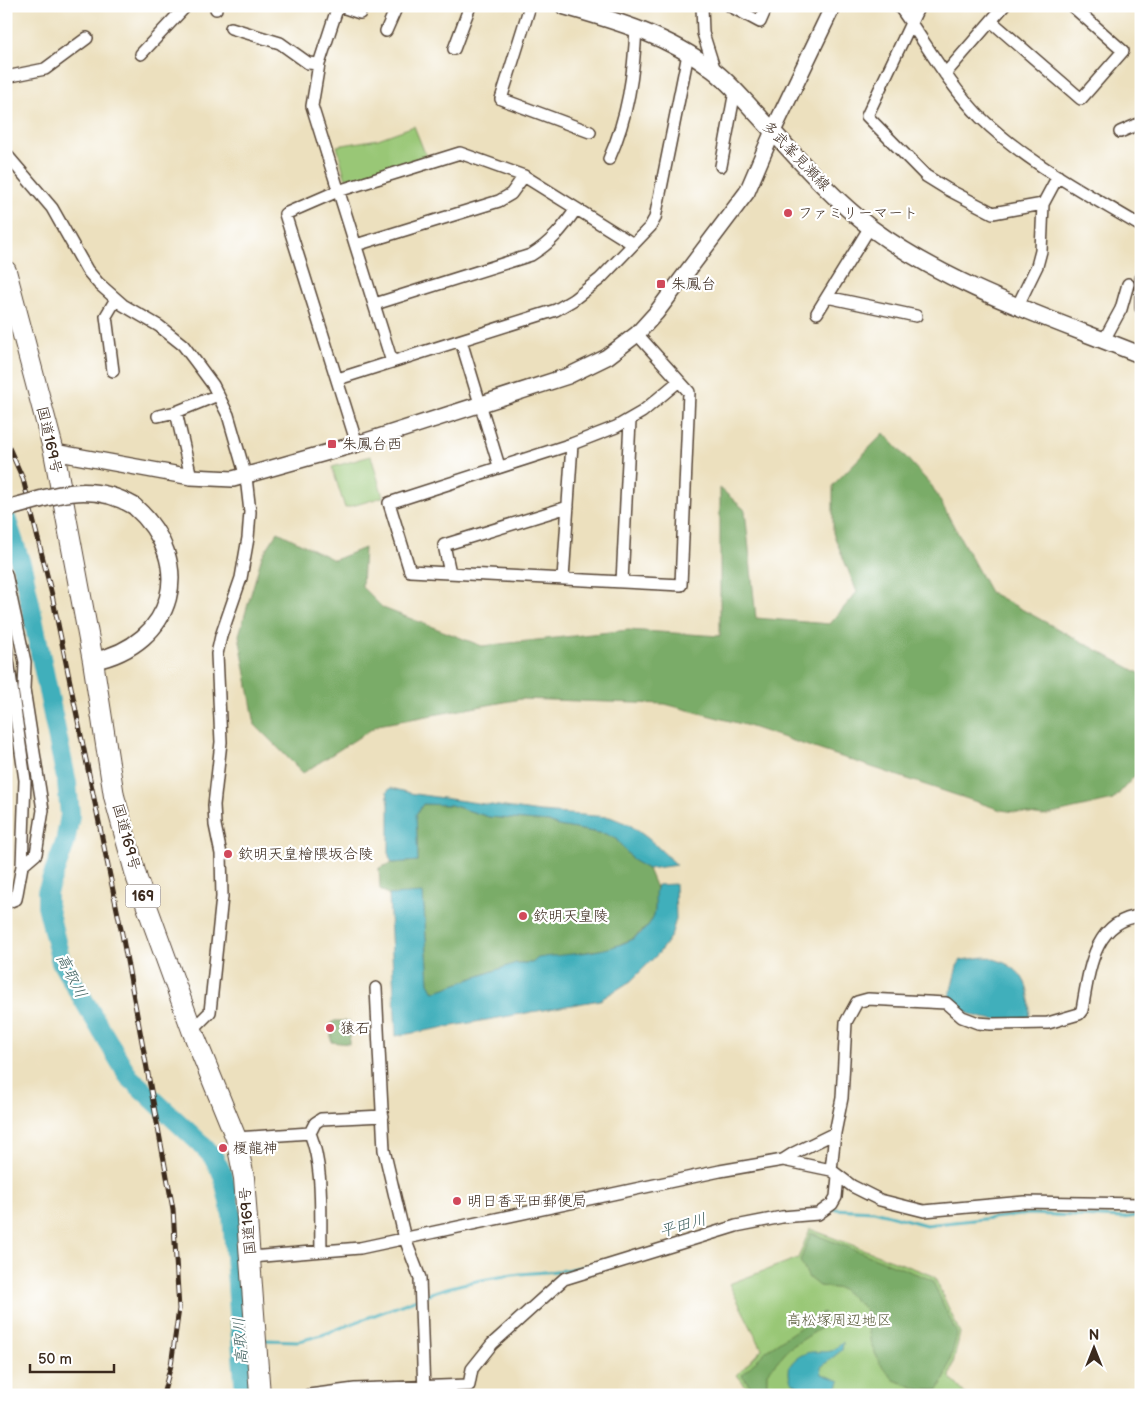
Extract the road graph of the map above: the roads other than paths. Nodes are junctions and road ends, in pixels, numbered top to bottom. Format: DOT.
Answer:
graph roads {
  1 [pos="186,6"];
  2 [pos="338,6"];
  3 [pos="397,6"];
  4 [pos="470,6"];
  5 [pos="530,6"];
  6 [pos="564,6"];
  7 [pos="702,6"];
  8 [pos="730,6"];
  9 [pos="767,6"];
  10 [pos="833,6"];
  11 [pos="899,6"];
  12 [pos="919,6"];
  13 [pos="1004,6"];
  14 [pos="1072,6"];
  15 [pos="360,13"];
  16 [pos="991,21"];
  17 [pos="910,22"];
  18 [pos="636,27"];
  19 [pos="231,28"];
  20 [pos="386,31"];
  21 [pos="87,38"];
  22 [pos="454,48"];
  23 [pos="142,54"];
  24 [pos="688,54"];
  25 [pos="319,64"];
  26 [pos="715,71"];
  27 [pos="945,74"];
  28 [pos="6,77"];
  29 [pos="735,91"];
  30 [pos="1141,123"];
  31 [pos="590,132"];
  32 [pos="773,132"];
  33 [pos="1120,132"];
  34 [pos="6,154"];
  35 [pos="609,159"];
  36 [pos="721,166"];
  37 [pos="524,176"];
  38 [pos="1058,176"];
  39 [pos="338,191"];
  40 [pos="1044,204"];
  41 [pos="576,209"];
  42 [pos="1141,226"];
  43 [pos="870,227"];
  44 [pos="633,244"];
  45 [pos="356,245"];
  46 [pos="6,271"];
  47 [pos="1141,278"];
  48 [pos="1128,284"];
  49 [pos="827,297"];
  50 [pos="116,299"];
  51 [pos="375,304"];
  52 [pos="1018,305"];
  53 [pos="1141,308"];
  54 [pos="817,313"];
  55 [pos="916,316"];
  56 [pos="637,334"];
  57 [pos="1104,340"];
  58 [pos="461,341"];
  59 [pos="1141,355"];
  60 [pos="392,362"];
  61 [pos="113,371"];
  62 [pos="338,380"];
  63 [pos="679,381"];
  64 [pos="218,396"];
  65 [pos="480,405"];
  66 [pos="176,412"];
  67 [pos="158,416"];
  68 [pos="630,420"];
  69 [pos="357,444"];
  70 [pos="572,444"];
  71 [pos="54,452"];
  72 [pos="500,466"];
  73 [pos="246,477"];
  74 [pos="191,478"];
  75 [pos="568,507"];
  76 [pos="6,509"];
  77 [pos="450,573"];
  78 [pos="6,574"];
  79 [pos="564,579"];
  80 [pos="622,582"];
  81 [pos="6,646"];
  82 [pos="93,661"];
  83 [pos="8,684"];
  84 [pos="22,866"];
  85 [pos="6,903"];
  86 [pos="1141,916"];
  87 [pos="376,988"];
  88 [pos="192,1030"];
  89 [pos="383,1116"];
  90 [pos="310,1133"];
  91 [pos="835,1133"];
  92 [pos="236,1138"];
  93 [pos="783,1160"];
  94 [pos="834,1173"];
  95 [pos="1141,1204"];
  96 [pos="405,1239"];
  97 [pos="321,1251"];
  98 [pos="251,1257"];
  99 [pos="424,1391"];
  100 [pos="260,1395"];
  101 [pos="309,1395"];
  1 -- 23 [label="street"];
  2 -- 15 [label="street"];
  2 -- 25 [label="street"];
  3 -- 20 [label="street"];
  4 -- 22 [label="street"];
  5 -- 31 [label="street"];
  6 -- 18 [label="main road, 多武峯見瀬線"];
  7 -- 26 [label="street"];
  8 -- 9 [label="street"];
  10 -- 32 [label="street"];
  11 -- 17 [label="street"];
  12 -- 17 [label="street"];
  13 -- 16 [label="street"];
  14 -- 16 [label="street"];
  16 -- 27 [label="street"];
  17 -- 27 [label="street"];
  17 -- 40 [label="street"];
  18 -- 24 [label="main road, 多武峯見瀬線"];
  18 -- 35 [label="street"];
  19 -- 25 [label="street"];
  21 -- 28 [label="street"];
  24 -- 26 [label="main road, 多武峯見瀬線"];
  24 -- 44 [label="street"];
  25 -- 39 [label="street"];
  26 -- 29 [label="main road, 多武峯見瀬線"];
  27 -- 38 [label="street"];
  29 -- 32 [label="main road, 多武峯見瀬線"];
  29 -- 36 [label="street"];
  30 -- 33 [label="street"];
  32 -- 43 [label="main road, 多武峯見瀬線"];
  32 -- 56 [label="street"];
  34 -- 50 [label="street"];
  37 -- 39 [label="street"];
  37 -- 41 [label="street"];
  37 -- 45 [label="street"];
  38 -- 40 [label="street"];
  38 -- 42 [label="street"];
  39 -- 45 [label="street"];
  39 -- 62 [label="street"];
  40 -- 52 [label="street"];
  41 -- 44 [label="street"];
  41 -- 51 [label="street"];
  43 -- 49 [label="street"];
  43 -- 52 [label="main road, 多武峯見瀬線"];
  44 -- 58 [label="street"];
  45 -- 51 [label="street"];
  46 -- 71 [label="highway, 国道169号 / 169"];
  47 -- 53 [label="street"];
  48 -- 57 [label="street"];
  49 -- 54 [label="street"];
  49 -- 55 [label="street"];
  50 -- 61 [label="street"];
  50 -- 64 [label="street"];
  51 -- 60 [label="street"];
  52 -- 57 [label="main road, 多武峯見瀬線"];
  56 -- 63 [label="street"];
  56 -- 65 [label="street"];
  57 -- 59 [label="main road, 多武峯見瀬線"];
  58 -- 60 [label="street"];
  58 -- 65 [label="street"];
  60 -- 62 [label="street"];
  62 -- 69 [label="street"];
  63 -- 68 [label="street"];
  63 -- 80 [label="street"];
  64 -- 66 [label="street"];
  64 -- 73 [label="street"];
  65 -- 69 [label="street"];
  65 -- 72 [label="street"];
  66 -- 67 [label="street"];
  66 -- 74 [label="street"];
  68 -- 70 [label="street"];
  68 -- 80 [label="street"];
  69 -- 73 [label="street"];
  70 -- 72 [label="street"];
  70 -- 75 [label="street"];
  71 -- 74 [label="street"];
  71 -- 82 [label="highway, 国道169号 / 169"];
  72 -- 77 [label="street"];
  73 -- 74 [label="street"];
  73 -- 88 [label="street"];
  75 -- 77 [label="street"];
  75 -- 79 [label="street"];
  76 -- 82 [label="main road, bridge"];
  77 -- 79 [label="street"];
  78 -- 84 [label="street"];
  79 -- 80 [label="street"];
  81 -- 83 [label="street"];
  82 -- 88 [label="highway, 国道169号 / 169"];
  83 -- 84 [label="street"];
  84 -- 85 [label="street"];
  86 -- 91 [label="street"];
  87 -- 89 [label="street"];
  88 -- 92 [label="highway, 国道169号 / 169"];
  89 -- 90 [label="street"];
  89 -- 96 [label="street"];
  90 -- 92 [label="street"];
  90 -- 97 [label="street"];
  91 -- 93 [label="street"];
  91 -- 94 [label="street"];
  92 -- 98 [label="highway, 国道169号 / 169"];
  93 -- 94 [label="street"];
  93 -- 96 [label="street"];
  94 -- 95 [label="street"];
  94 -- 99 [label="street"];
  96 -- 97 [label="street"];
  96 -- 99 [label="street"];
  97 -- 98 [label="street"];
  98 -- 100 [label="highway, 国道169号 / 169"];
  99 -- 101 [label="street"];
}
